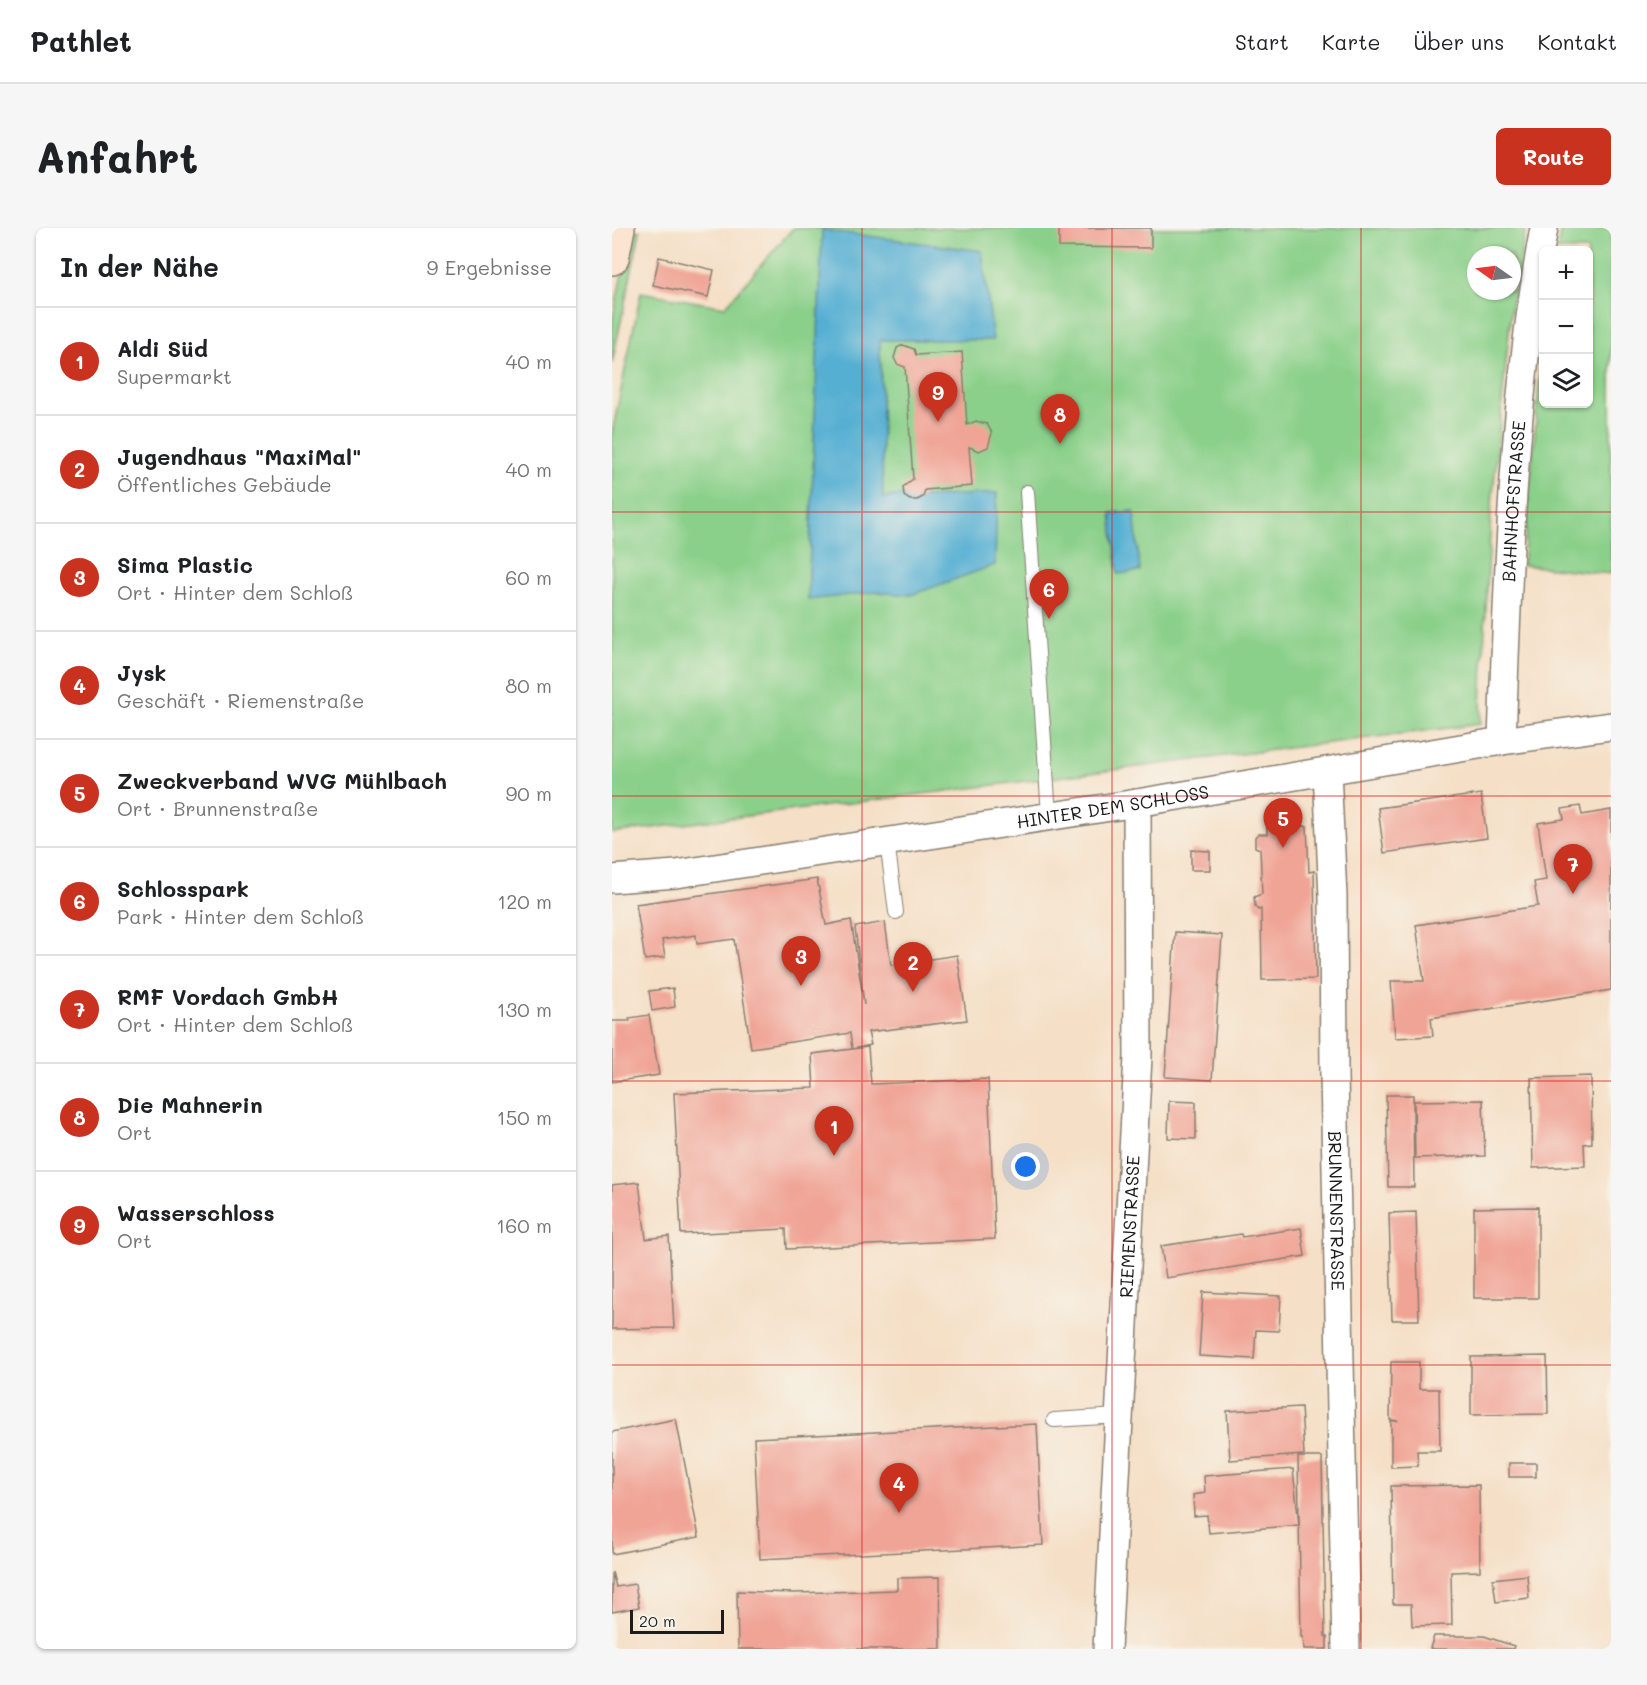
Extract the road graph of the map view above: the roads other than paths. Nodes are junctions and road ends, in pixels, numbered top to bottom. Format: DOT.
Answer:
graph roads {
  1 [pos="618,228"];
  2 [pos="1544,228"];
  3 [pos="612,258"];
  4 [pos="1027,492"];
  5 [pos="1611,726"];
  6 [pos="1502,741"];
  7 [pos="1327,771"];
  8 [pos="1137,803"];
  9 [pos="1049,815"];
  10 [pos="887,841"];
  11 [pos="612,879"];
  12 [pos="896,912"];
  13 [pos="1119,1416"];
  14 [pos="1053,1420"];
  15 [pos="1107,1649"];
  16 [pos="1346,1649"];
  1 -- 3 [label="street"];
  2 -- 6 [label="street, BAHNHOFSTRASSE"];
  4 -- 9 [label="lane"];
  5 -- 6 [label="street, HINTER DEM SCHLOSS"];
  6 -- 7 [label="street, HINTER DEM SCHLOSS"];
  7 -- 8 [label="street, HINTER DEM SCHLOSS"];
  7 -- 16 [label="street, BRUNNENSTRASSE"];
  8 -- 9 [label="street, HINTER DEM SCHLOSS"];
  8 -- 13 [label="street, RIEMENSTRASSE"];
  9 -- 10 [label="street, HINTER DEM SCHLOSS"];
  10 -- 11 [label="street, HINTER DEM SCHLOSS"];
  10 -- 12 [label="lane"];
  13 -- 14 [label="lane"];
  13 -- 15 [label="street, RIEMENSTRASSE"];
}
